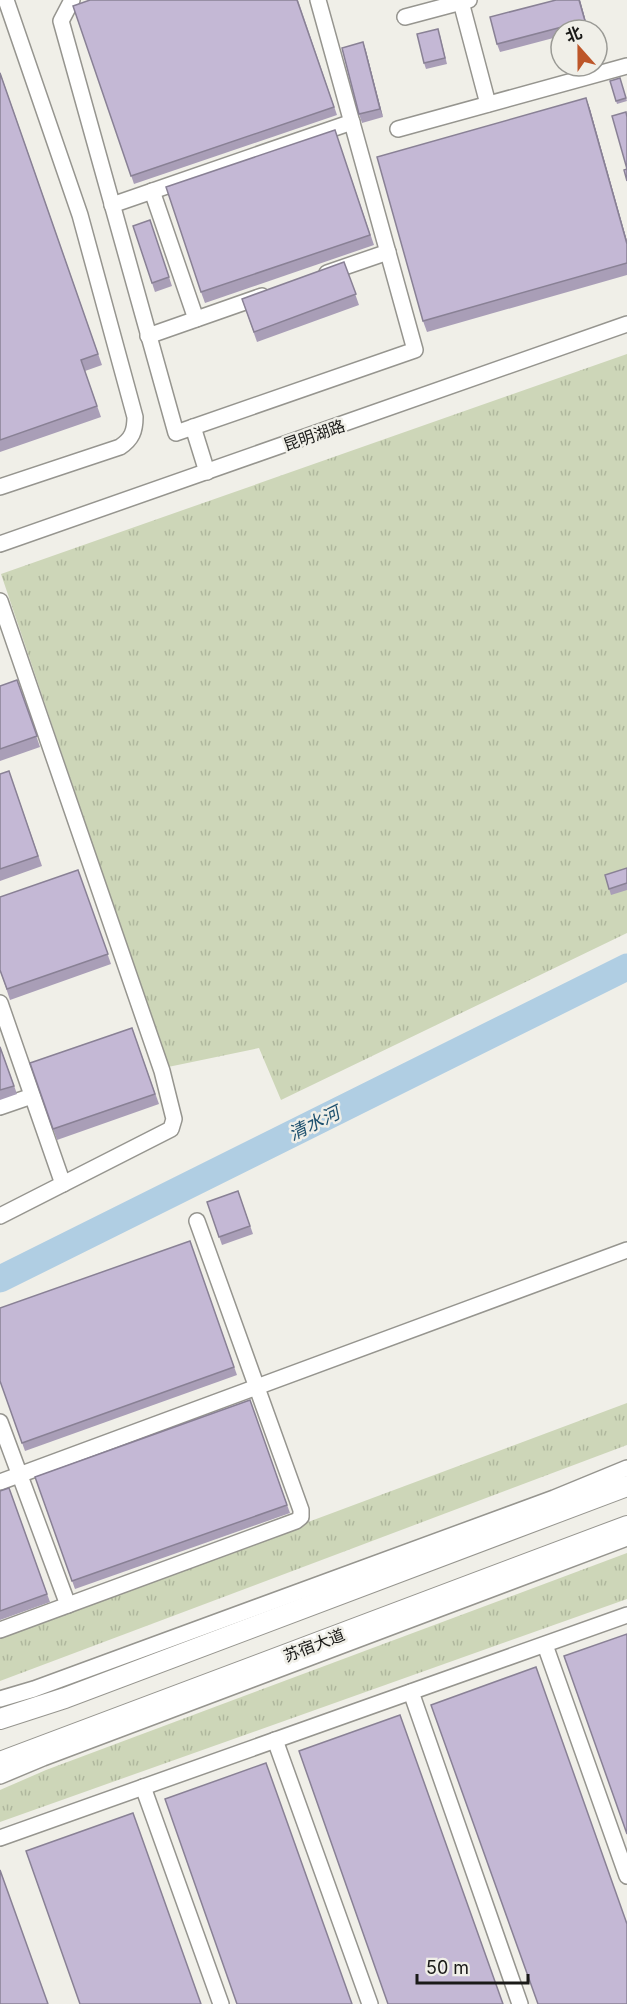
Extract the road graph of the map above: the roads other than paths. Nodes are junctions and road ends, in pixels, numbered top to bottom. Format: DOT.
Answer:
graph roads {
  1 [pos="6,0"];
  2 [pos="72,0"];
  3 [pos="318,0"];
  4 [pos="465,1"];
  5 [pos="405,17"];
  6 [pos="627,66"];
  7 [pos="488,104"];
  8 [pos="352,122"];
  9 [pos="398,129"];
  10 [pos="152,191"];
  11 [pos="112,205"];
  12 [pos="388,252"];
  13 [pos="309,279"];
  14 [pos="275,291"];
  15 [pos="196,319"];
  16 [pos="627,324"];
  17 [pos="148,336"];
  18 [pos="193,427"];
  19 [pos="207,472"];
  20 [pos="0,487"];
  21 [pos="0,544"];
  22 [pos="0,601"];
  23 [pos="0,1003"];
  24 [pos="32,1096"];
  25 [pos="0,1107"];
  26 [pos="63,1185"];
  27 [pos="0,1216"];
  28 [pos="197,1221"];
  29 [pos="627,1251"];
  30 [pos="257,1387"];
  31 [pos="0,1422"];
  32 [pos="627,1468"];
  33 [pos="20,1474"];
  34 [pos="0,1482"];
  35 [pos="627,1486"];
  36 [pos="627,1526"];
  37 [pos="627,1538"];
  38 [pos="68,1605"];
  39 [pos="627,1616"];
  40 [pos="0,1630"];
  41 [pos="545,1645"];
  42 [pos="411,1692"];
  43 [pos="0,1699"];
  44 [pos="0,1719"];
  45 [pos="275,1740"];
  46 [pos="0,1762"];
  47 [pos="0,1776"];
  48 [pos="143,1787"];
  49 [pos="0,1838"];
  50 [pos="627,1876"];
  51 [pos="221,2004"];
  52 [pos="370,2004"];
  53 [pos="520,2004"];
  1 -- 20 [label="street"];
  2 -- 11 [label="street"];
  3 -- 8 [label="street"];
  4 -- 5 [label="street"];
  4 -- 7 [label="street"];
  6 -- 7 [label="street"];
  7 -- 9 [label="street"];
  8 -- 10 [label="street"];
  8 -- 12 [label="street"];
  10 -- 11 [label="street"];
  10 -- 15 [label="street"];
  11 -- 17 [label="street"];
  12 -- 13 [label="street"];
  12 -- 18 [label="street"];
  14 -- 15 [label="street"];
  15 -- 17 [label="street"];
  16 -- 19 [label="street, 昆明湖路"];
  17 -- 18 [label="street"];
  18 -- 19 [label="street"];
  19 -- 21 [label="street, 昆明湖路"];
  22 -- 26 [label="street"];
  23 -- 24 [label="street"];
  24 -- 25 [label="street"];
  24 -- 26 [label="street"];
  26 -- 27 [label="street"];
  28 -- 30 [label="street"];
  29 -- 30 [label="street"];
  30 -- 33 [label="street"];
  30 -- 38 [label="street"];
  31 -- 33 [label="street"];
  32 -- 43 [label="street"];
  33 -- 34 [label="street"];
  33 -- 38 [label="street"];
  35 -- 44 [label="main road"];
  36 -- 46 [label="main road, 苏宿大道"];
  37 -- 47 [label="street"];
  38 -- 40 [label="street"];
  39 -- 41 [label="street"];
  41 -- 42 [label="street"];
  41 -- 50 [label="street"];
  42 -- 45 [label="street"];
  42 -- 53 [label="street"];
  45 -- 48 [label="street"];
  45 -- 52 [label="street"];
  48 -- 49 [label="street"];
  48 -- 51 [label="street"];
}
